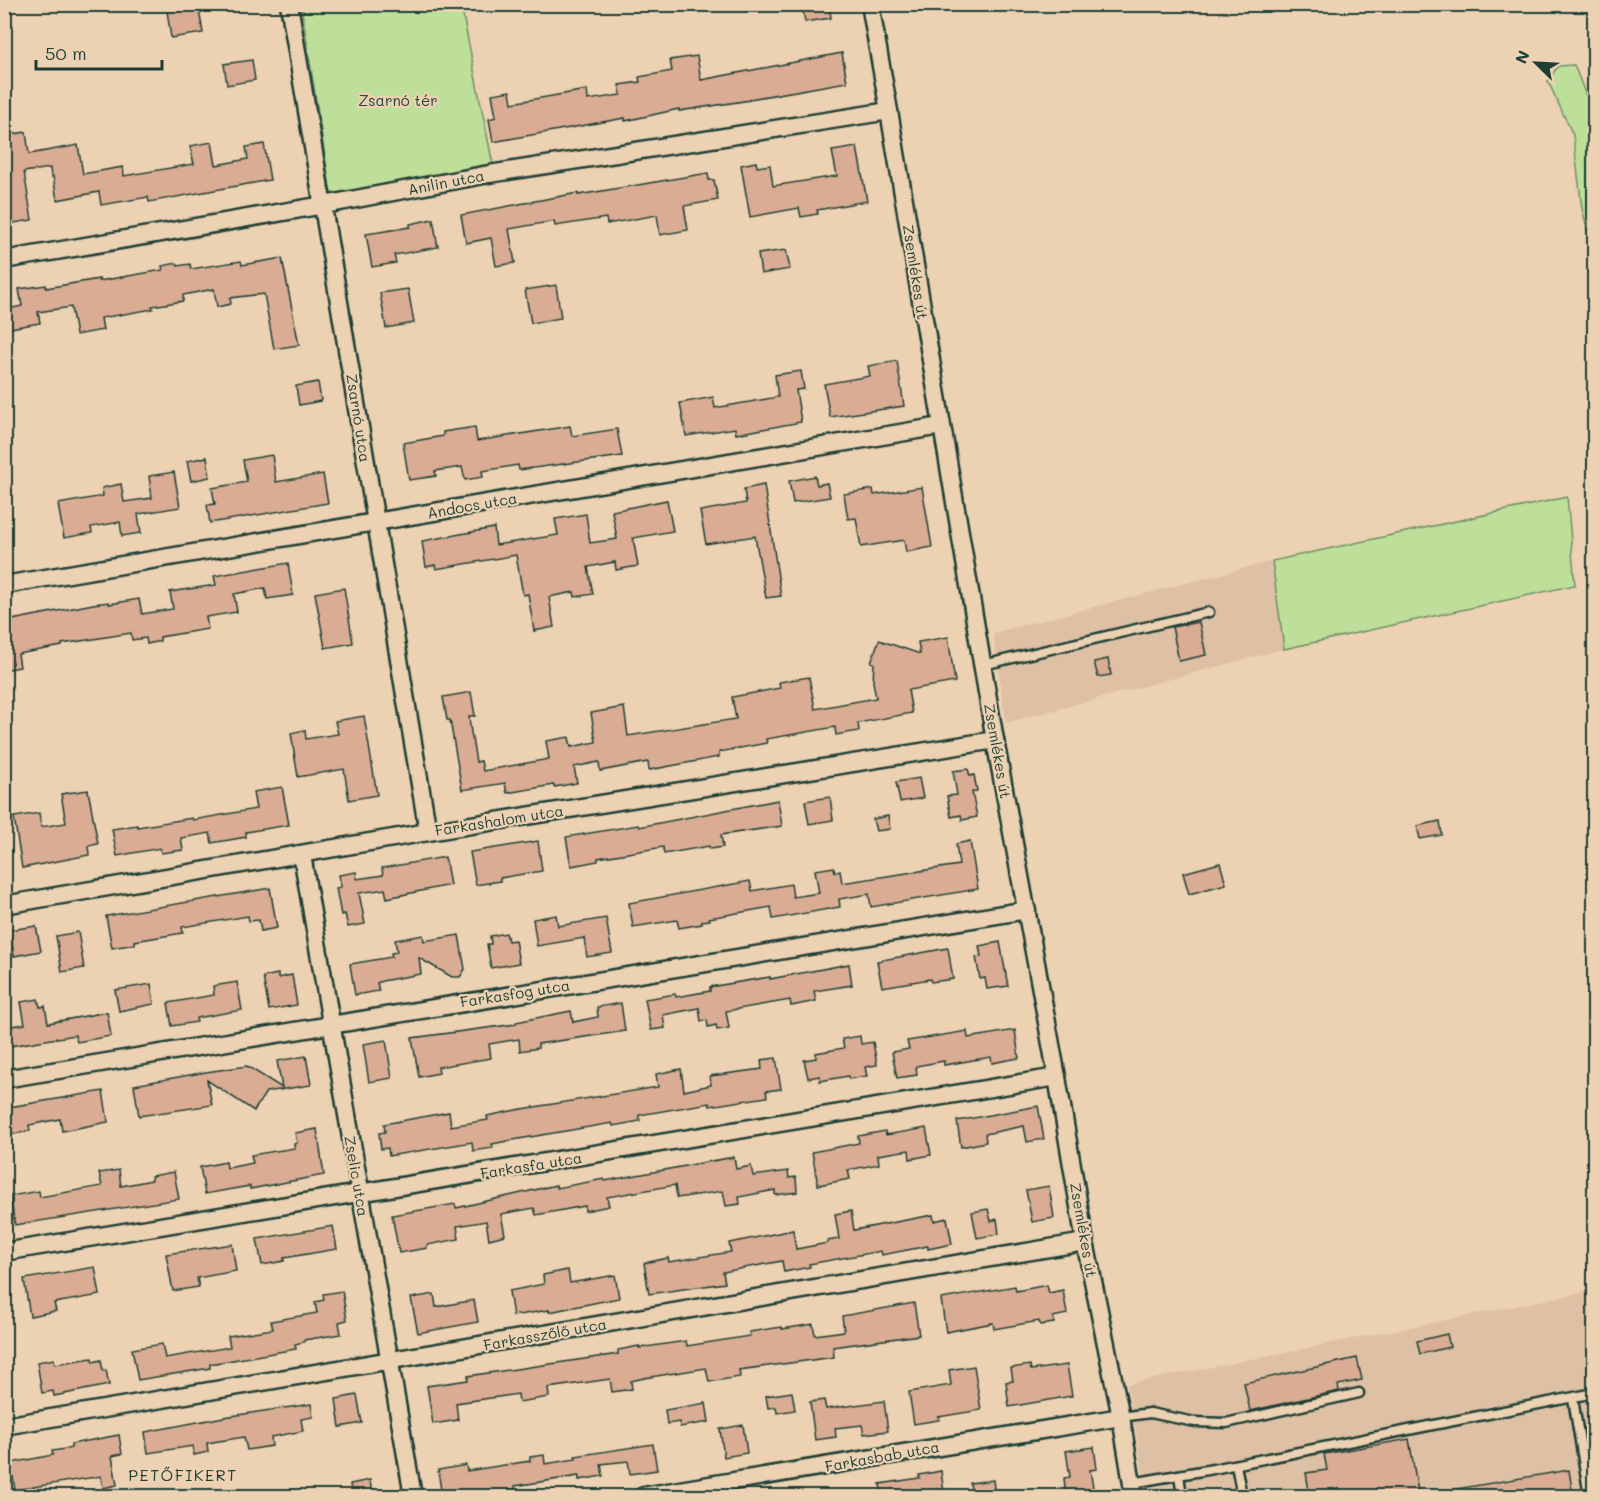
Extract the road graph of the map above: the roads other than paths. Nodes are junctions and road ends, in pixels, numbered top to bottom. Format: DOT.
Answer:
graph roads {
  1 [pos="289,4"];
  2 [pos="870,4"];
  3 [pos="890,111"];
  4 [pos="324,205"];
  5 [pos="4,260"];
  6 [pos="940,426"];
  7 [pos="376,521"];
  8 [pos="4,585"];
  9 [pos="1209,612"];
  10 [pos="983,665"];
  11 [pos="994,740"];
  12 [pos="428,832"];
  13 [pos="302,855"];
  14 [pos="4,905"];
  15 [pos="1027,910"];
  16 [pos="331,1023"];
  17 [pos="1057,1077"];
  18 [pos="4,1079"];
  19 [pos="359,1193"];
  20 [pos="1085,1242"];
  21 [pos="4,1252"];
  22 [pos="390,1361"];
  23 [pos="1359,1393"];
  24 [pos="1594,1394"];
  25 [pos="1572,1399"];
  26 [pos="1121,1417"];
  27 [pos="4,1426"];
  28 [pos="1236,1465"];
  29 [pos="1179,1475"];
  30 [pos="1133,1490"];
  31 [pos="413,1497"];
  32 [pos="643,1497"];
  33 [pos="1182,1497"];
  34 [pos="1242,1497"];
  35 [pos="1590,1497"];
  1 -- 4 [label="street, Zsarnó utca"];
  2 -- 3 [label="street, Zsemlékes út"];
  3 -- 4 [label="street, Anilin utca"];
  3 -- 6 [label="street, Zsemlékes út"];
  4 -- 5 [label="street, Anilin utca"];
  4 -- 7 [label="street, Zsarnó utca"];
  6 -- 7 [label="street, Andocs utca"];
  6 -- 10 [label="street, Zsemlékes út"];
  7 -- 8 [label="street, Andocs utca"];
  7 -- 12 [label="street, Zsarnó utca"];
  9 -- 10 [label="lane"];
  10 -- 11 [label="street, Zsemlékes út"];
  11 -- 12 [label="street, Farkashalom utca"];
  11 -- 15 [label="street, Zsemlékes út"];
  12 -- 13 [label="street, Farkashalom utca"];
  13 -- 14 [label="street, Farkashalom utca"];
  13 -- 16 [label="street, Zselic utca"];
  15 -- 16 [label="street, Farkasfog utca"];
  15 -- 17 [label="street, Zsemlékes út"];
  16 -- 18 [label="street, Farkasfog utca"];
  16 -- 19 [label="street, Zselic utca"];
  17 -- 19 [label="street, Farkasfa utca"];
  17 -- 20 [label="street, Zsemlékes út"];
  19 -- 21 [label="street, Farkasfa utca"];
  19 -- 22 [label="street, Zselic utca"];
  20 -- 22 [label="street, Farkasszőlő utca"];
  20 -- 26 [label="street, Zsemlékes út"];
  22 -- 27 [label="street, Farkasszőlő utca"];
  22 -- 31 [label="street, Zselic utca"];
  23 -- 26 [label="lane"];
  24 -- 25 [label="lane"];
  25 -- 28 [label="lane"];
  25 -- 35 [label="lane"];
  26 -- 30 [label="street, Zsemlékes út"];
  26 -- 32 [label="street, Farkasbab utca"];
  28 -- 29 [label="lane"];
  28 -- 34 [label="lane"];
  29 -- 30 [label="lane"];
  29 -- 33 [label="lane"];
}
